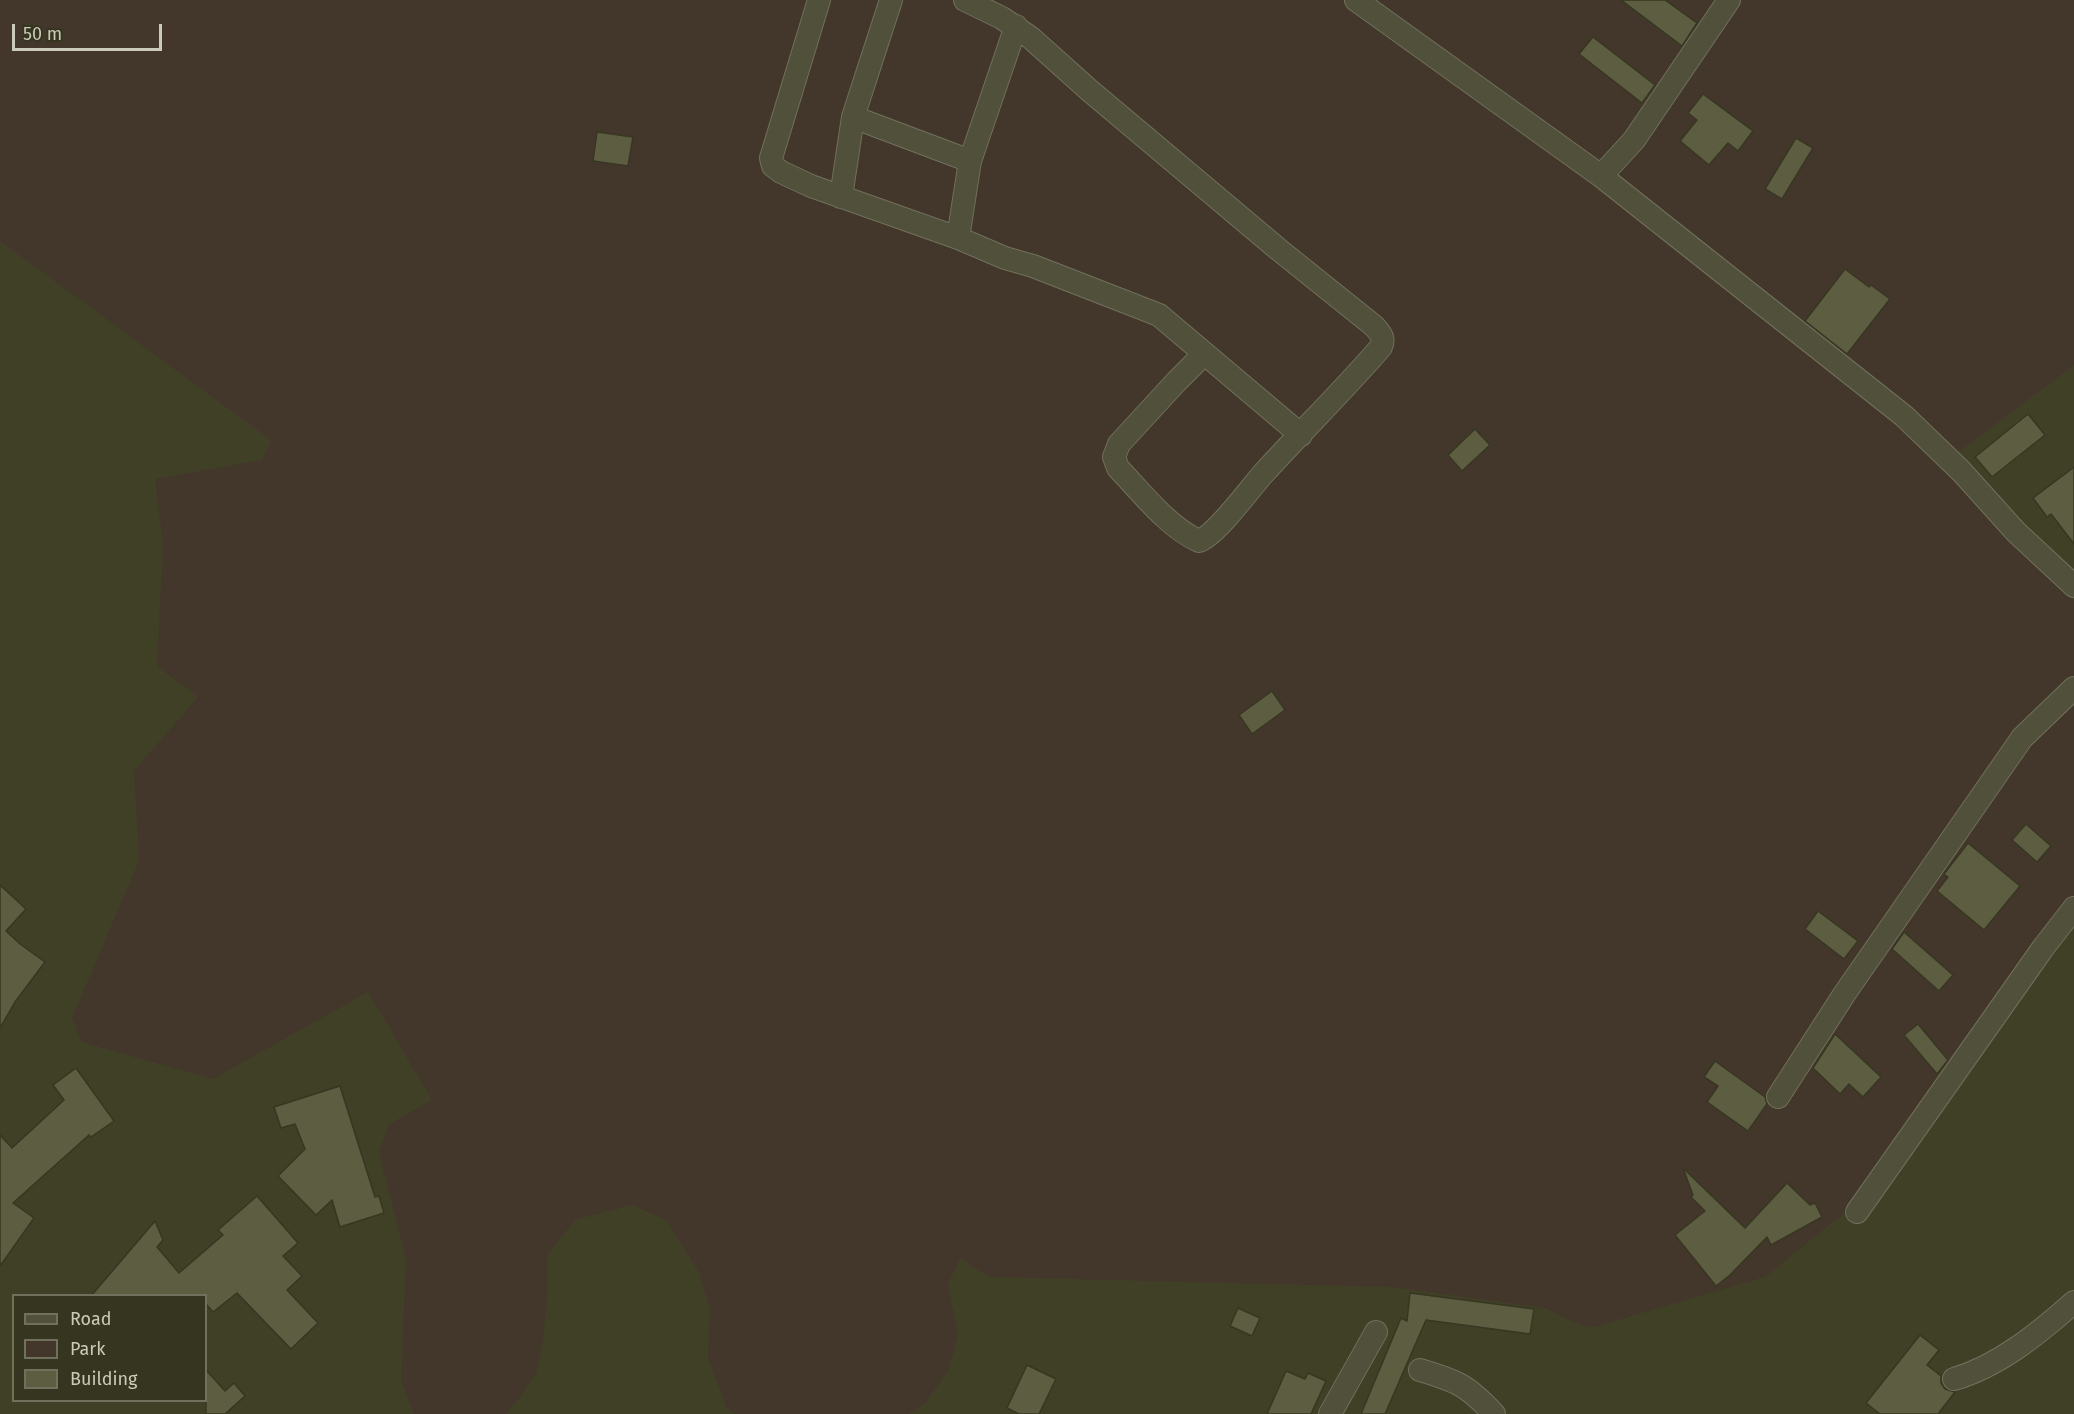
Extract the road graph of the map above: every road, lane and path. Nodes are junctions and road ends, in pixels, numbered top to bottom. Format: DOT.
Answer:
graph roads {
  1 [pos="819,0"];
  2 [pos="891,0"];
  3 [pos="965,0"];
  4 [pos="1356,0"];
  5 [pos="1729,0"];
  6 [pos="1016,26"];
  7 [pos="853,117"];
  8 [pos="970,161"];
  9 [pos="1601,176"];
  10 [pos="841,197"];
  11 [pos="958,238"];
  12 [pos="1204,354"];
  13 [pos="1301,435"];
  14 [pos="2074,586"];
  15 [pos="2074,688"];
  16 [pos="2074,908"];
  17 [pos="1778,1098"];
  18 [pos="1857,1212"];
  19 [pos="2074,1302"];
  20 [pos="1376,1332"];
  21 [pos="1420,1370"];
  22 [pos="1954,1379"];
  23 [pos="1330,1414"];
  24 [pos="1494,1414"];
  1 -- 10 [label="street"];
  2 -- 7 [label="street"];
  3 -- 6 [label="street"];
  4 -- 9 [label="street"];
  5 -- 9 [label="street"];
  6 -- 8 [label="street"];
  6 -- 13 [label="street"];
  7 -- 8 [label="street"];
  7 -- 10 [label="street"];
  8 -- 11 [label="street"];
  9 -- 14 [label="street"];
  10 -- 11 [label="street"];
  11 -- 12 [label="street"];
  12 -- 13 [label="street"];
  12 -- 13 [label="street"];
  15 -- 17 [label="street"];
  16 -- 18 [label="street"];
  19 -- 22 [label="street"];
  20 -- 23 [label="street"];
  21 -- 24 [label="street"];
}
